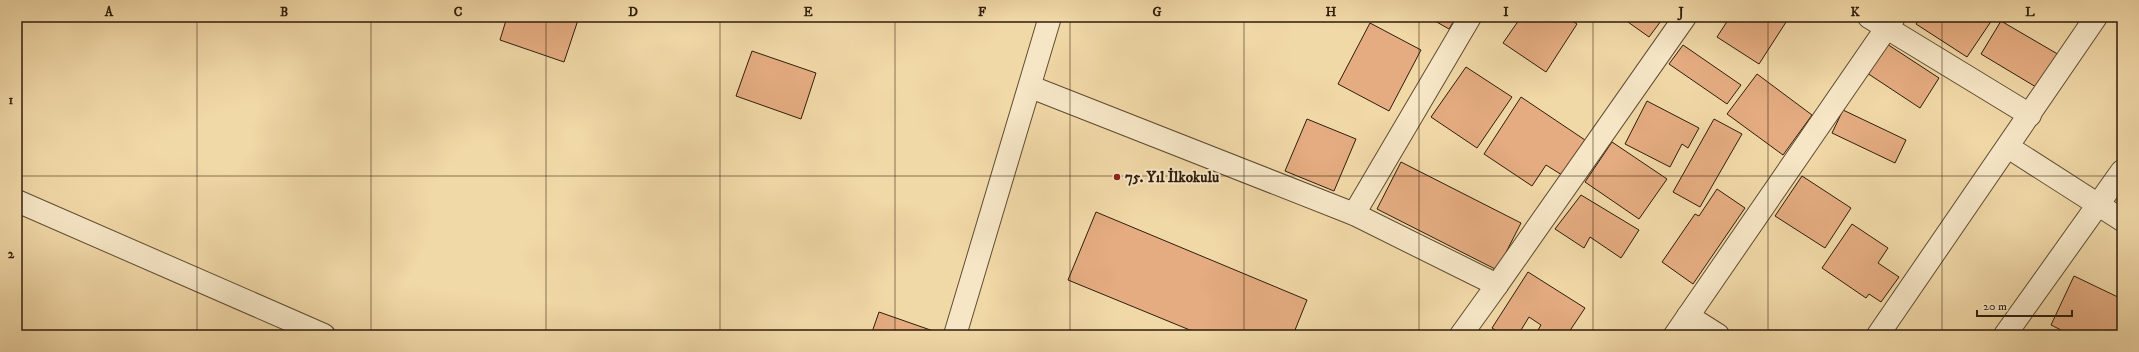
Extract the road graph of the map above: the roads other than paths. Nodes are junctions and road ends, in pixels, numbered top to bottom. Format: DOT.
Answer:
graph roads {
  1 [pos="1050,17"];
  2 [pos="1470,17"];
  3 [pos="1685,17"];
  4 [pos="2096,17"];
  5 [pos="1883,20"];
  6 [pos="1031,87"];
  7 [pos="2030,115"];
  8 [pos="2008,147"];
  9 [pos="2122,170"];
  10 [pos="17,201"];
  11 [pos="2098,206"];
  12 [pos="1354,214"];
  13 [pos="2122,220"];
  14 [pos="1497,285"];
  15 [pos="1688,316"];
  16 [pos="324,335"];
  17 [pos="956,335"];
  18 [pos="1461,335"];
  19 [pos="1675,335"];
  20 [pos="1718,335"];
  21 [pos="1878,335"];
  22 [pos="2005,335"];
  1 -- 6 [label="street"];
  2 -- 12 [label="street"];
  3 -- 14 [label="street"];
  4 -- 7 [label="street"];
  5 -- 7 [label="street"];
  5 -- 15 [label="street"];
  6 -- 12 [label="street"];
  6 -- 17 [label="street"];
  7 -- 8 [label="street"];
  8 -- 11 [label="street"];
  8 -- 21 [label="street"];
  9 -- 11 [label="street"];
  10 -- 16 [label="street"];
  11 -- 13 [label="street"];
  11 -- 22 [label="street"];
  12 -- 14 [label="street"];
  14 -- 18 [label="street"];
  15 -- 19 [label="street"];
  15 -- 20 [label="street"];
}
